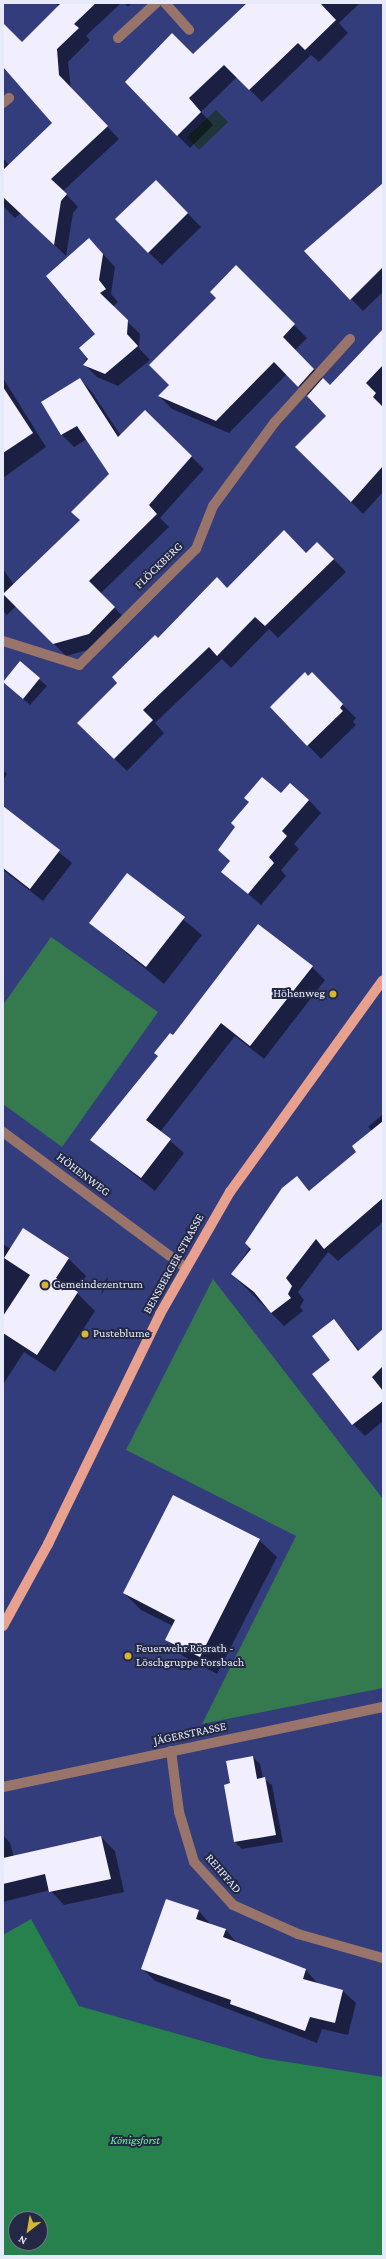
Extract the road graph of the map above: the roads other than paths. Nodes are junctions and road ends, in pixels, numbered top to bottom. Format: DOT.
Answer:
graph roads {
  1 [pos="156,3"];
  2 [pos="165,3"];
  3 [pos="189,30"];
  4 [pos="118,38"];
  5 [pos="350,339"];
  6 [pos="3,641"];
  7 [pos="383,980"];
  8 [pos="3,1132"];
  9 [pos="186,1268"];
  10 [pos="3,1626"];
  11 [pos="383,1707"];
  12 [pos="171,1751"];
  13 [pos="3,1788"];
  14 [pos="383,1958"];
  1 -- 4 [label="street"];
  2 -- 3 [label="street"];
  5 -- 6 [label="street, FLÖCKBERG"];
  7 -- 9 [label="main road, BENSBERGER STRASSE"];
  8 -- 9 [label="street, HÖHENWEG"];
  9 -- 10 [label="main road, BENSBERGER STRASSE"];
  11 -- 12 [label="street, JÄGERSTRASSE"];
  12 -- 13 [label="street, JÄGERSTRASSE"];
  12 -- 14 [label="street, REHPFAD"];
}
